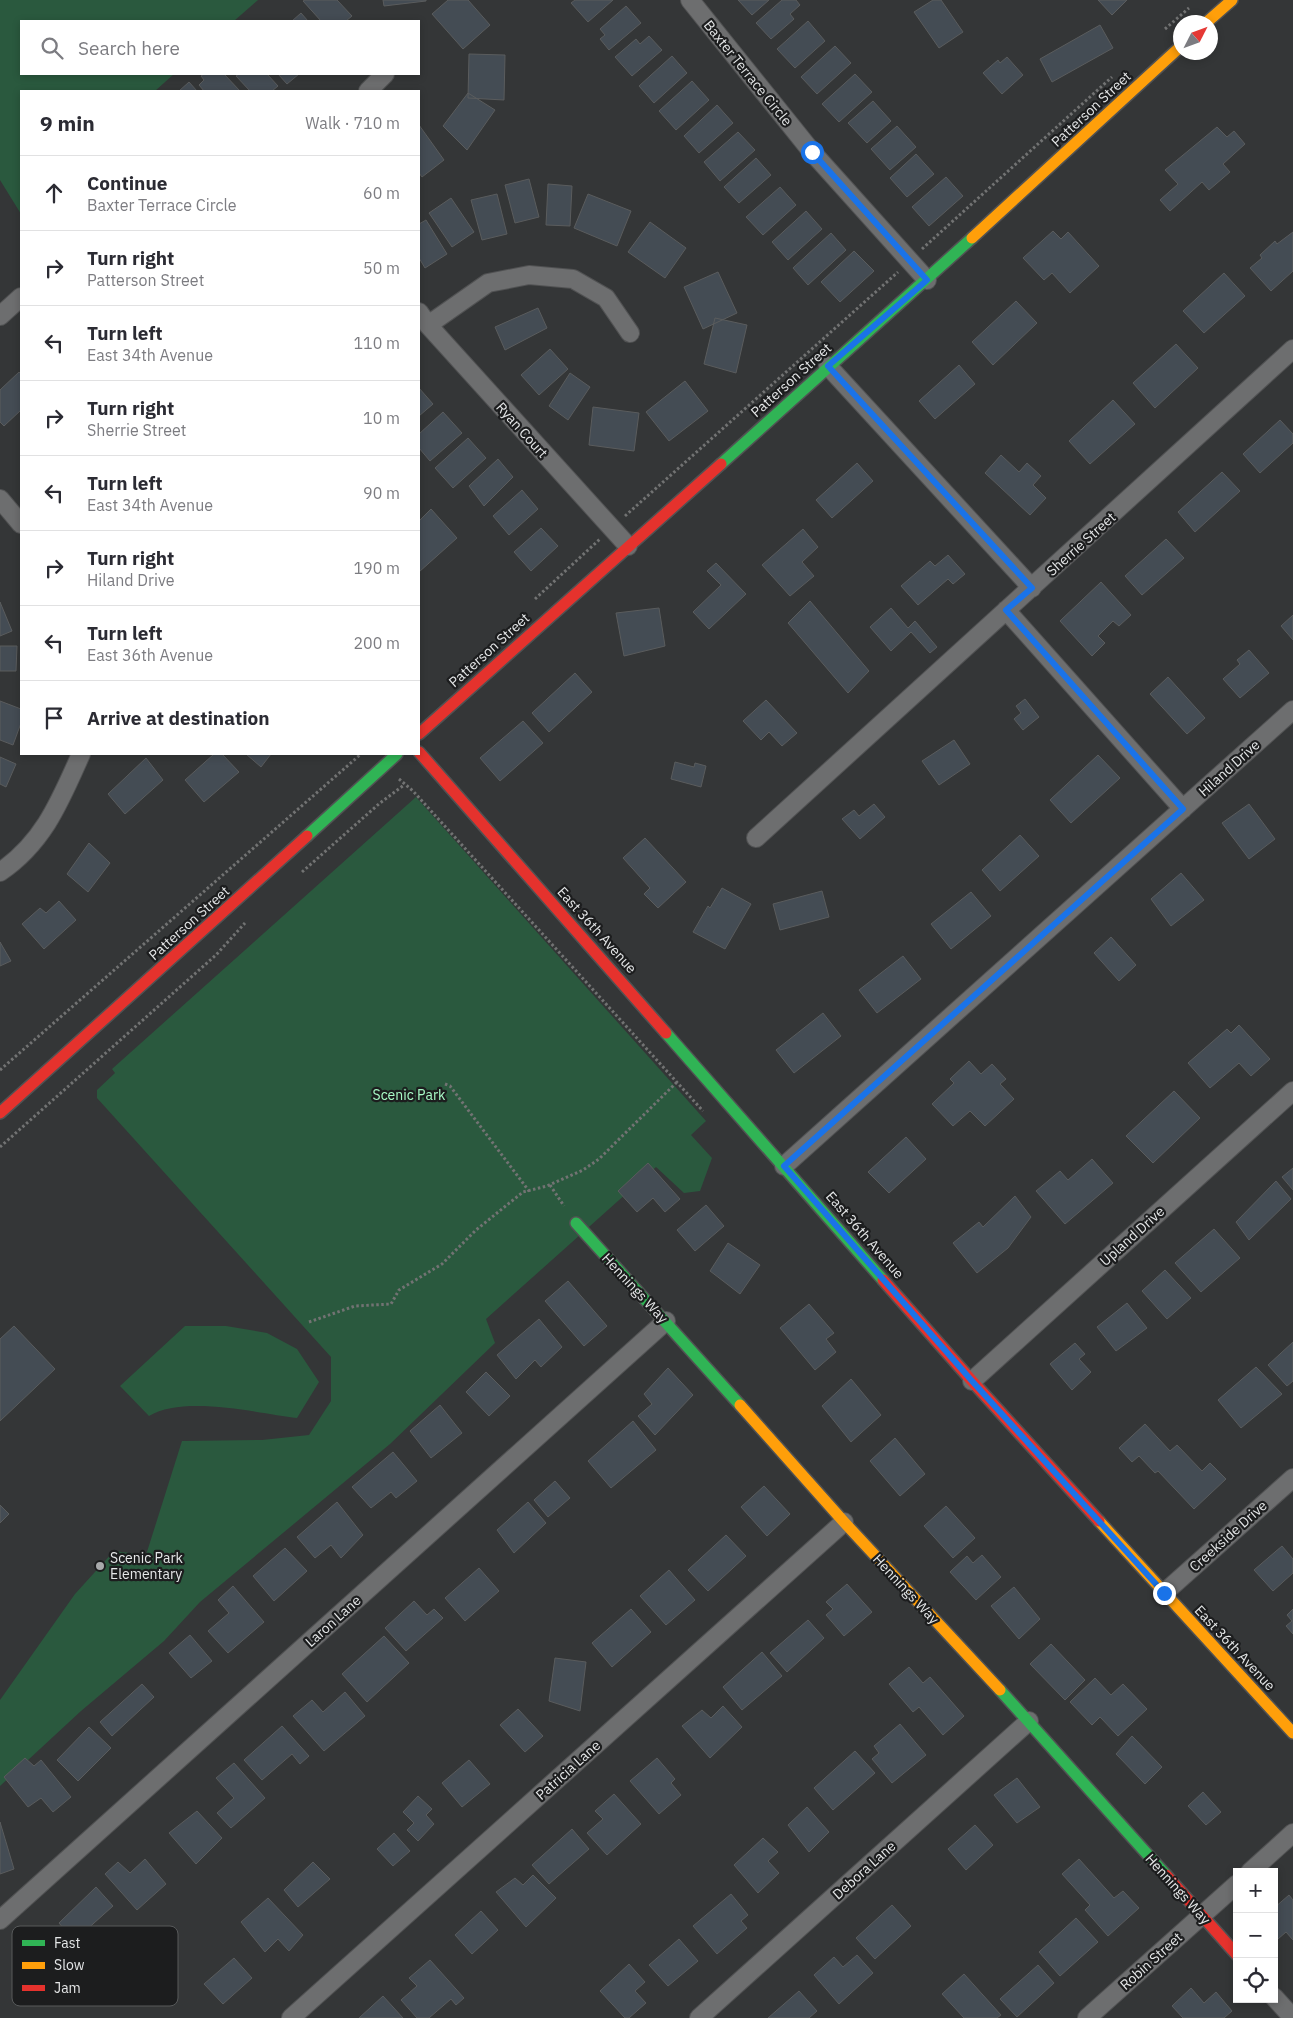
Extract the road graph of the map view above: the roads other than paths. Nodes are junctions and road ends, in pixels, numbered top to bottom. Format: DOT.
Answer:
graph roads {
  1 [pos="690,0"];
  2 [pos="1232,0"];
  3 [pos="1215,15"];
  4 [pos="1173,53"];
  5 [pos="384,75"];
  6 [pos="369,90"];
  7 [pos="927,280"];
  8 [pos="20,298"];
  9 [pos="0,316"];
  10 [pos="423,319"];
  11 [pos="630,333"];
  12 [pos="1293,350"];
  13 [pos="828,366"];
  14 [pos="0,499"];
  15 [pos="20,523"];
  16 [pos="628,546"];
  17 [pos="1032,588"];
  18 [pos="1006,610"];
  19 [pos="1293,710"];
  20 [pos="420,733"];
  21 [pos="420,753"];
  22 [pos="81,755"];
  23 [pos="395,755"];
  24 [pos="1183,809"];
  25 [pos="756,838"];
  26 [pos="0,872"];
  27 [pos="1293,1092"];
  28 [pos="0,1113"];
  29 [pos="784,1166"];
  30 [pos="576,1223"];
  31 [pos="666,1321"];
  32 [pos="972,1381"];
  33 [pos="1293,1478"];
  34 [pos="844,1522"];
  35 [pos="1164,1593"];
  36 [pos="1029,1721"];
  37 [pos="1293,1733"];
  38 [pos="1293,1832"];
  39 [pos="1254,1868"];
  40 [pos="1233,1888"];
  41 [pos="1202,1916"];
  42 [pos="0,1920"];
  43 [pos="1233,1951"];
  44 [pos="1278,2001"];
  45 [pos="291,2018"];
  46 [pos="699,2018"];
  47 [pos="1087,2018"];
  48 [pos="1293,2018"];
  1 -- 7 [label="street, Baxter Terrace Circle"];
  2 -- 3 [label="street"];
  4 -- 7 [label="street, Patterson Street"];
  5 -- 6 [label="street"];
  7 -- 13 [label="street, Patterson Street"];
  8 -- 9 [label="street"];
  10 -- 11 [label="street"];
  10 -- 16 [label="street, Ryan Court"];
  12 -- 17 [label="street, Sherrie Street"];
  13 -- 16 [label="street, Patterson Street"];
  13 -- 17 [label="street"];
  14 -- 15 [label="street"];
  16 -- 20 [label="street, Patterson Street"];
  17 -- 18 [label="street, Sherrie Street"];
  18 -- 24 [label="street"];
  18 -- 25 [label="street, Sherrie Street"];
  19 -- 24 [label="street, Hiland Drive"];
  21 -- 29 [label="street, East 36th Avenue"];
  22 -- 26 [label="street"];
  23 -- 28 [label="street, Patterson Street"];
  24 -- 29 [label="street, Hiland Drive"];
  27 -- 32 [label="street, Upland Drive"];
  29 -- 32 [label="street, East 36th Avenue"];
  30 -- 31 [label="street, Hennings Way"];
  31 -- 34 [label="street, Hennings Way"];
  31 -- 42 [label="street, Laron Lane"];
  32 -- 35 [label="street, East 36th Avenue"];
  33 -- 35 [label="street, Creekside Drive"];
  34 -- 36 [label="street, Hennings Way"];
  34 -- 45 [label="street, Patricia Lane"];
  35 -- 37 [label="street, East 36th Avenue"];
  36 -- 41 [label="street, Hennings Way"];
  36 -- 46 [label="street, Debora Lane"];
  38 -- 39 [label="street"];
  40 -- 41 [label="street, Robin Street"];
  41 -- 43 [label="street, Hennings Way"];
  41 -- 47 [label="street, Robin Street"];
  44 -- 48 [label="street"];
}
